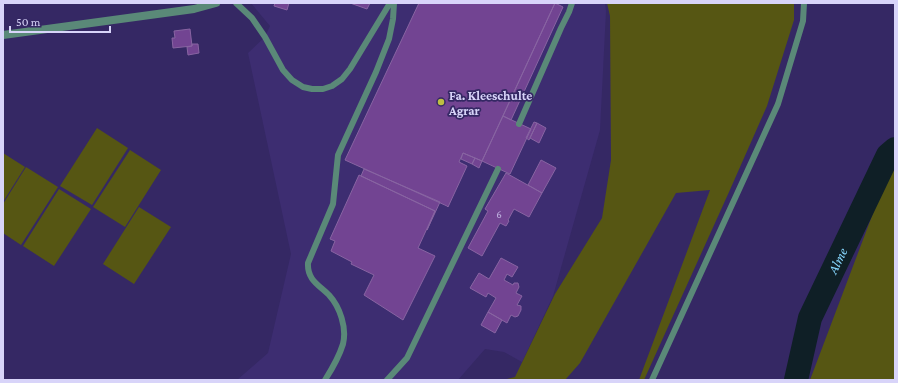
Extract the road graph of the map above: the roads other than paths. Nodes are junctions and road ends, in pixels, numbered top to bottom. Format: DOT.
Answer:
graph roads {
  1 [pos="216,3"];
  2 [pos="236,3"];
  3 [pos="390,3"];
  4 [pos="394,3"];
  5 [pos="572,3"];
  6 [pos="804,3"];
  7 [pos="3,35"];
  8 [pos="519,124"];
  9 [pos="498,169"];
  10 [pos="325,380"];
  11 [pos="387,380"];
  12 [pos="652,380"];
  1 -- 7 [label="street"];
  2 -- 3 [label="lane"];
  4 -- 10 [label="lane"];
  5 -- 8 [label="lane"];
  6 -- 12 [label="lane"];
  9 -- 11 [label="lane"];
}
